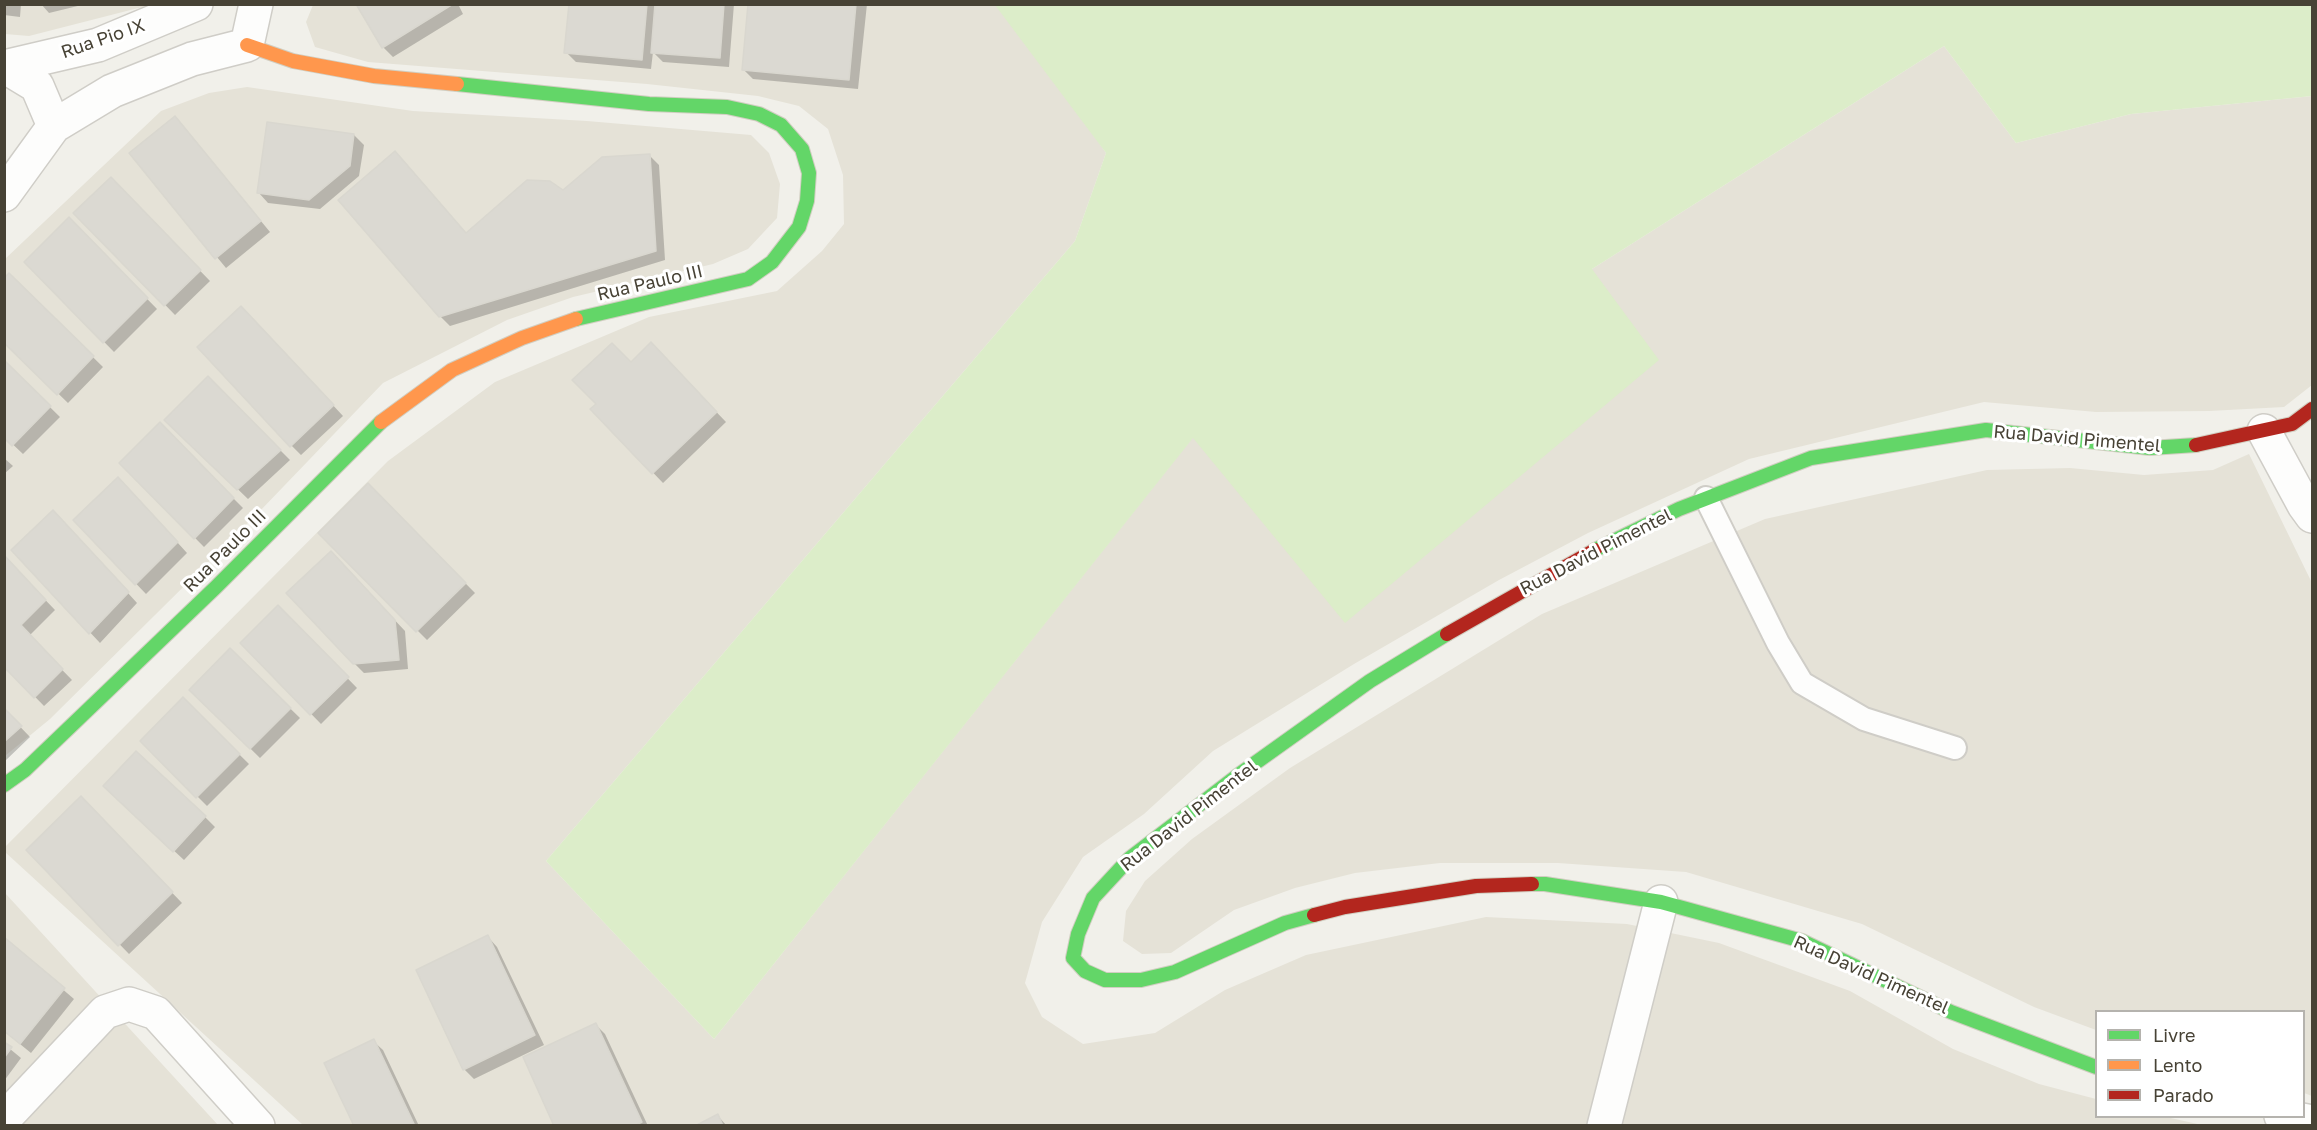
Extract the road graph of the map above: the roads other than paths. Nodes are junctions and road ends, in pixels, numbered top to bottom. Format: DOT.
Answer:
graph roads {
  1 [pos="196,4"];
  2 [pos="256,4"];
  3 [pos="247,45"];
  4 [pos="6,67"];
  5 [pos="54,126"];
  6 [pos="4,195"];
  7 [pos="2313,409"];
  8 [pos="2264,430"];
  9 [pos="1706,498"];
  10 [pos="2313,516"];
  11 [pos="1955,748"];
  12 [pos="4,785"];
  13 [pos="1661,902"];
  14 [pos="2095,1066"];
  15 [pos="2292,1118"];
  16 [pos="4,1119"];
  17 [pos="2313,1122"];
  18 [pos="258,1125"];
  19 [pos="1604,1125"];
  1 -- 4 [label="street, Rua Pio IX"];
  2 -- 3 [label="street"];
  3 -- 5 [label="street"];
  3 -- 12 [label="street, Rua Paulo III"];
  4 -- 5 [label="street, Rua Pio IX"];
  5 -- 6 [label="street"];
  7 -- 8 [label="street, Rua David Pimentel"];
  8 -- 9 [label="street, Rua David Pimentel"];
  8 -- 10 [label="street"];
  9 -- 11 [label="lane"];
  9 -- 13 [label="street, Rua David Pimentel"];
  13 -- 14 [label="street, Rua David Pimentel"];
  13 -- 19 [label="street"];
  15 -- 17 [label="street"];
  16 -- 18 [label="street"];
}
